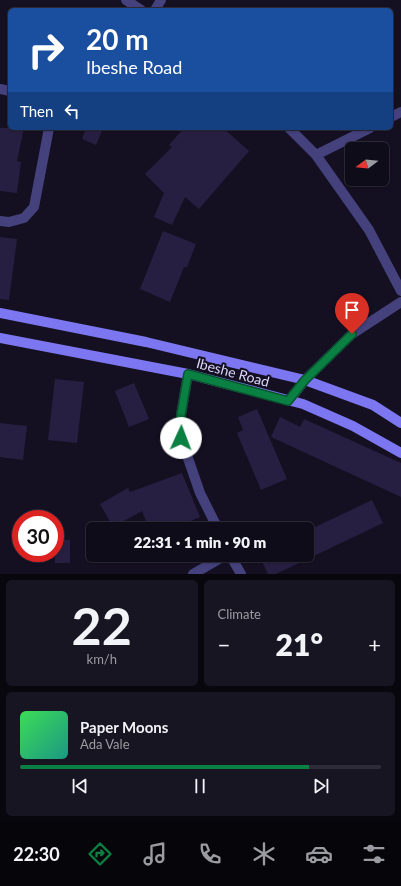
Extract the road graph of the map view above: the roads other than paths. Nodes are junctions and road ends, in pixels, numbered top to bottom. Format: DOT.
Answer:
graph roads {
  1 [pos="126,0"];
  2 [pos="138,8"];
  3 [pos="49,130"];
  4 [pos="291,130"];
  5 [pos="366,130"];
  6 [pos="316,155"];
  7 [pos="0,221"];
  8 [pos="401,291"];
  9 [pos="401,302"];
  10 [pos="0,313"];
  11 [pos="0,338"];
  12 [pos="188,374"];
  13 [pos="305,380"];
  14 [pos="288,401"];
  15 [pos="401,423"];
  16 [pos="401,453"];
  17 [pos="214,522"];
  18 [pos="214,562"];
  19 [pos="234,562"];
  20 [pos="193,574"];
  21 [pos="241,574"];
  1 -- 2 [label="street"];
  3 -- 7 [label="street"];
  4 -- 6 [label="street"];
  5 -- 6 [label="street"];
  6 -- 8 [label="street"];
  9 -- 13 [label="street"];
  10 -- 13 [label="main road, Ibeshe Road"];
  11 -- 12 [label="main road, Ibeshe Road"];
  12 -- 14 [label="main road, Ibeshe Road"];
  12 -- 17 [label="street"];
  13 -- 14 [label="street"];
  13 -- 15 [label="main road, Ibeshe Road"];
  14 -- 16 [label="main road, Ibeshe Road"];
  18 -- 20 [label="street"];
  19 -- 21 [label="street"];
}
